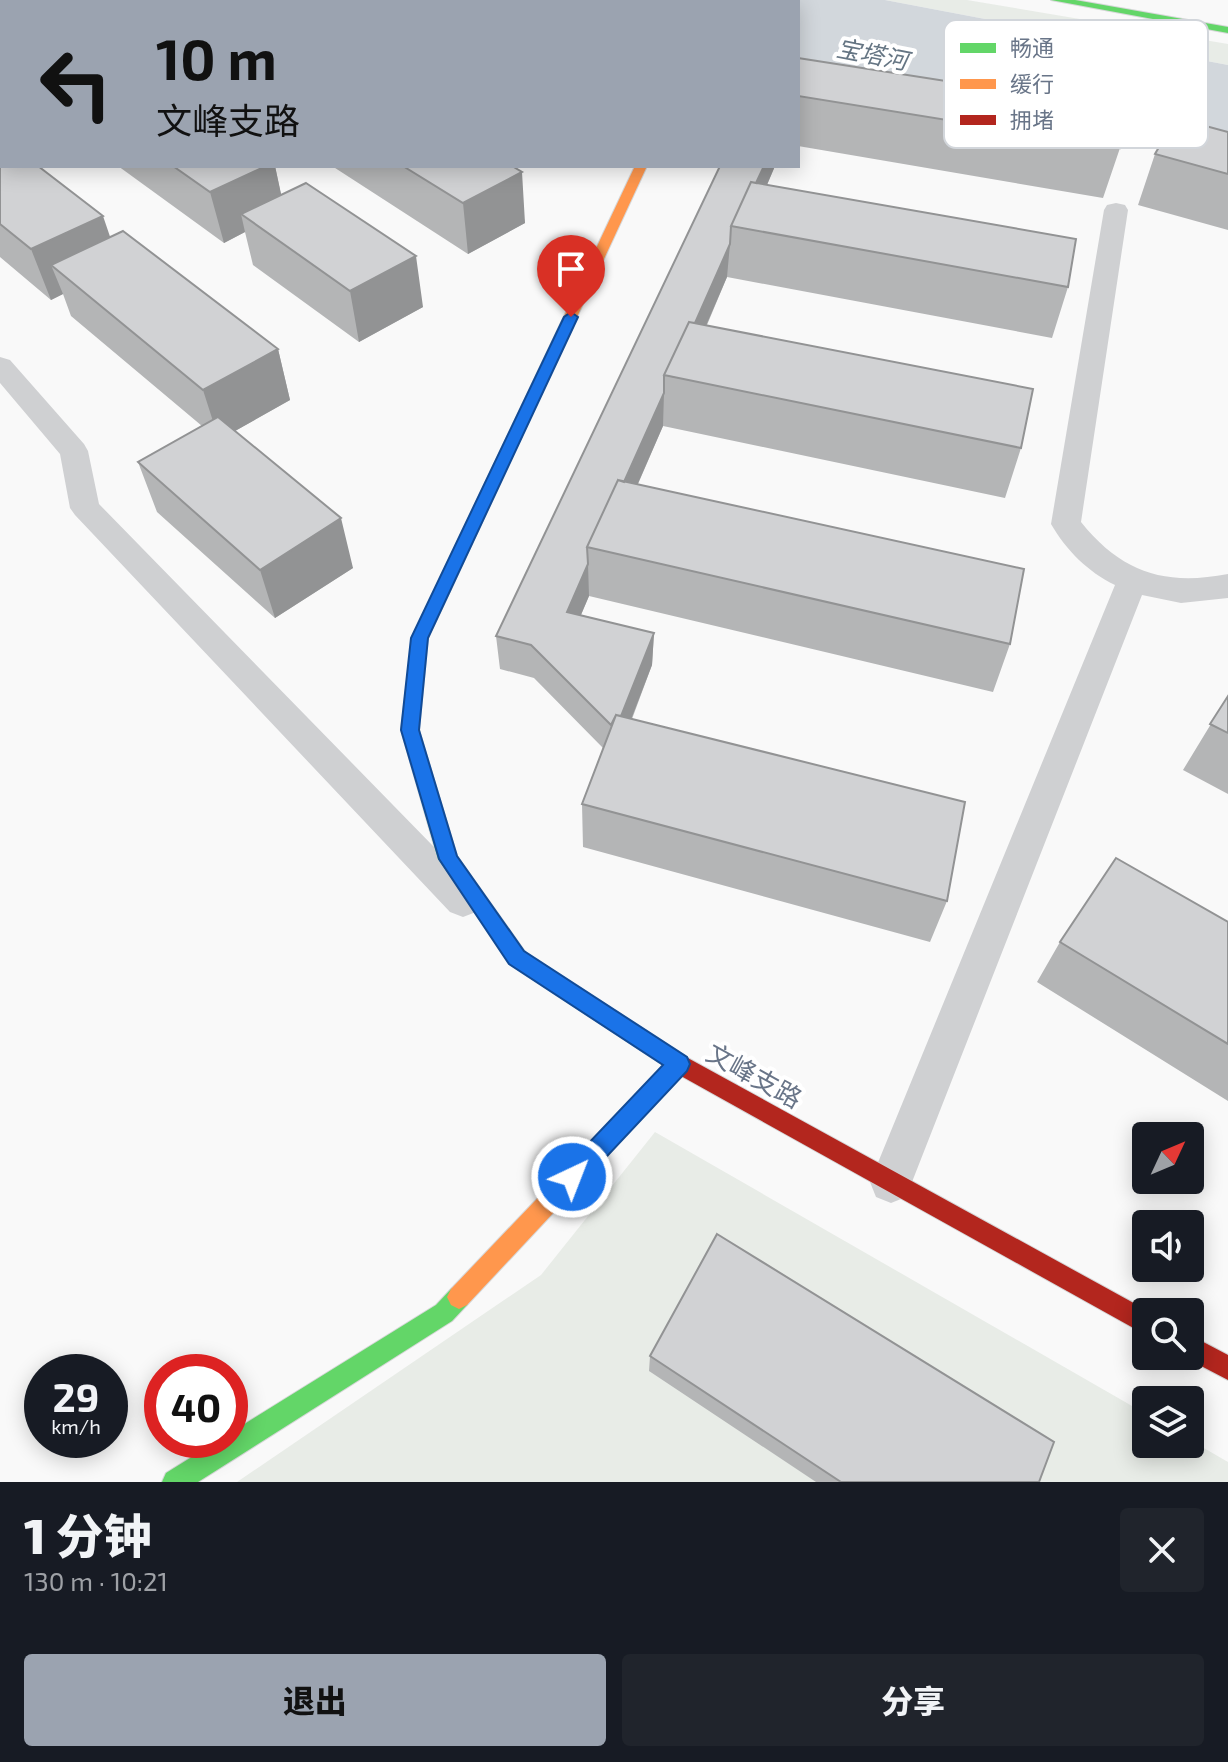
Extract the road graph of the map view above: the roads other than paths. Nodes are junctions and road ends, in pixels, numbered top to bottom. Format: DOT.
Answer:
graph roads {
  1 [pos="1056,0"];
  2 [pos="1171,20"];
  3 [pos="1208,27"];
  4 [pos="1228,30"];
  5 [pos="640,168"];
  6 [pos="1116,210"];
  7 [pos="0,366"];
  8 [pos="1132,581"];
  9 [pos="1228,586"];
  10 [pos="516,957"];
  11 [pos="679,1064"];
  12 [pos="891,1182"];
  13 [pos="1132,1315"];
  14 [pos="1204,1355"];
  15 [pos="1228,1368"];
  16 [pos="175,1482"];
  1 -- 2 [label="street"];
  3 -- 4 [label="street"];
  5 -- 10 [label="street, 文峰支路"];
  6 -- 8 [label="lane"];
  7 -- 10 [label="lane"];
  8 -- 9 [label="lane"];
  8 -- 12 [label="lane"];
  10 -- 11 [label="street, 文峰支路"];
  11 -- 12 [label="street, 文峰支路"];
  11 -- 16 [label="street"];
  12 -- 13 [label="street, 文峰支路"];
  14 -- 15 [label="street"];
}
